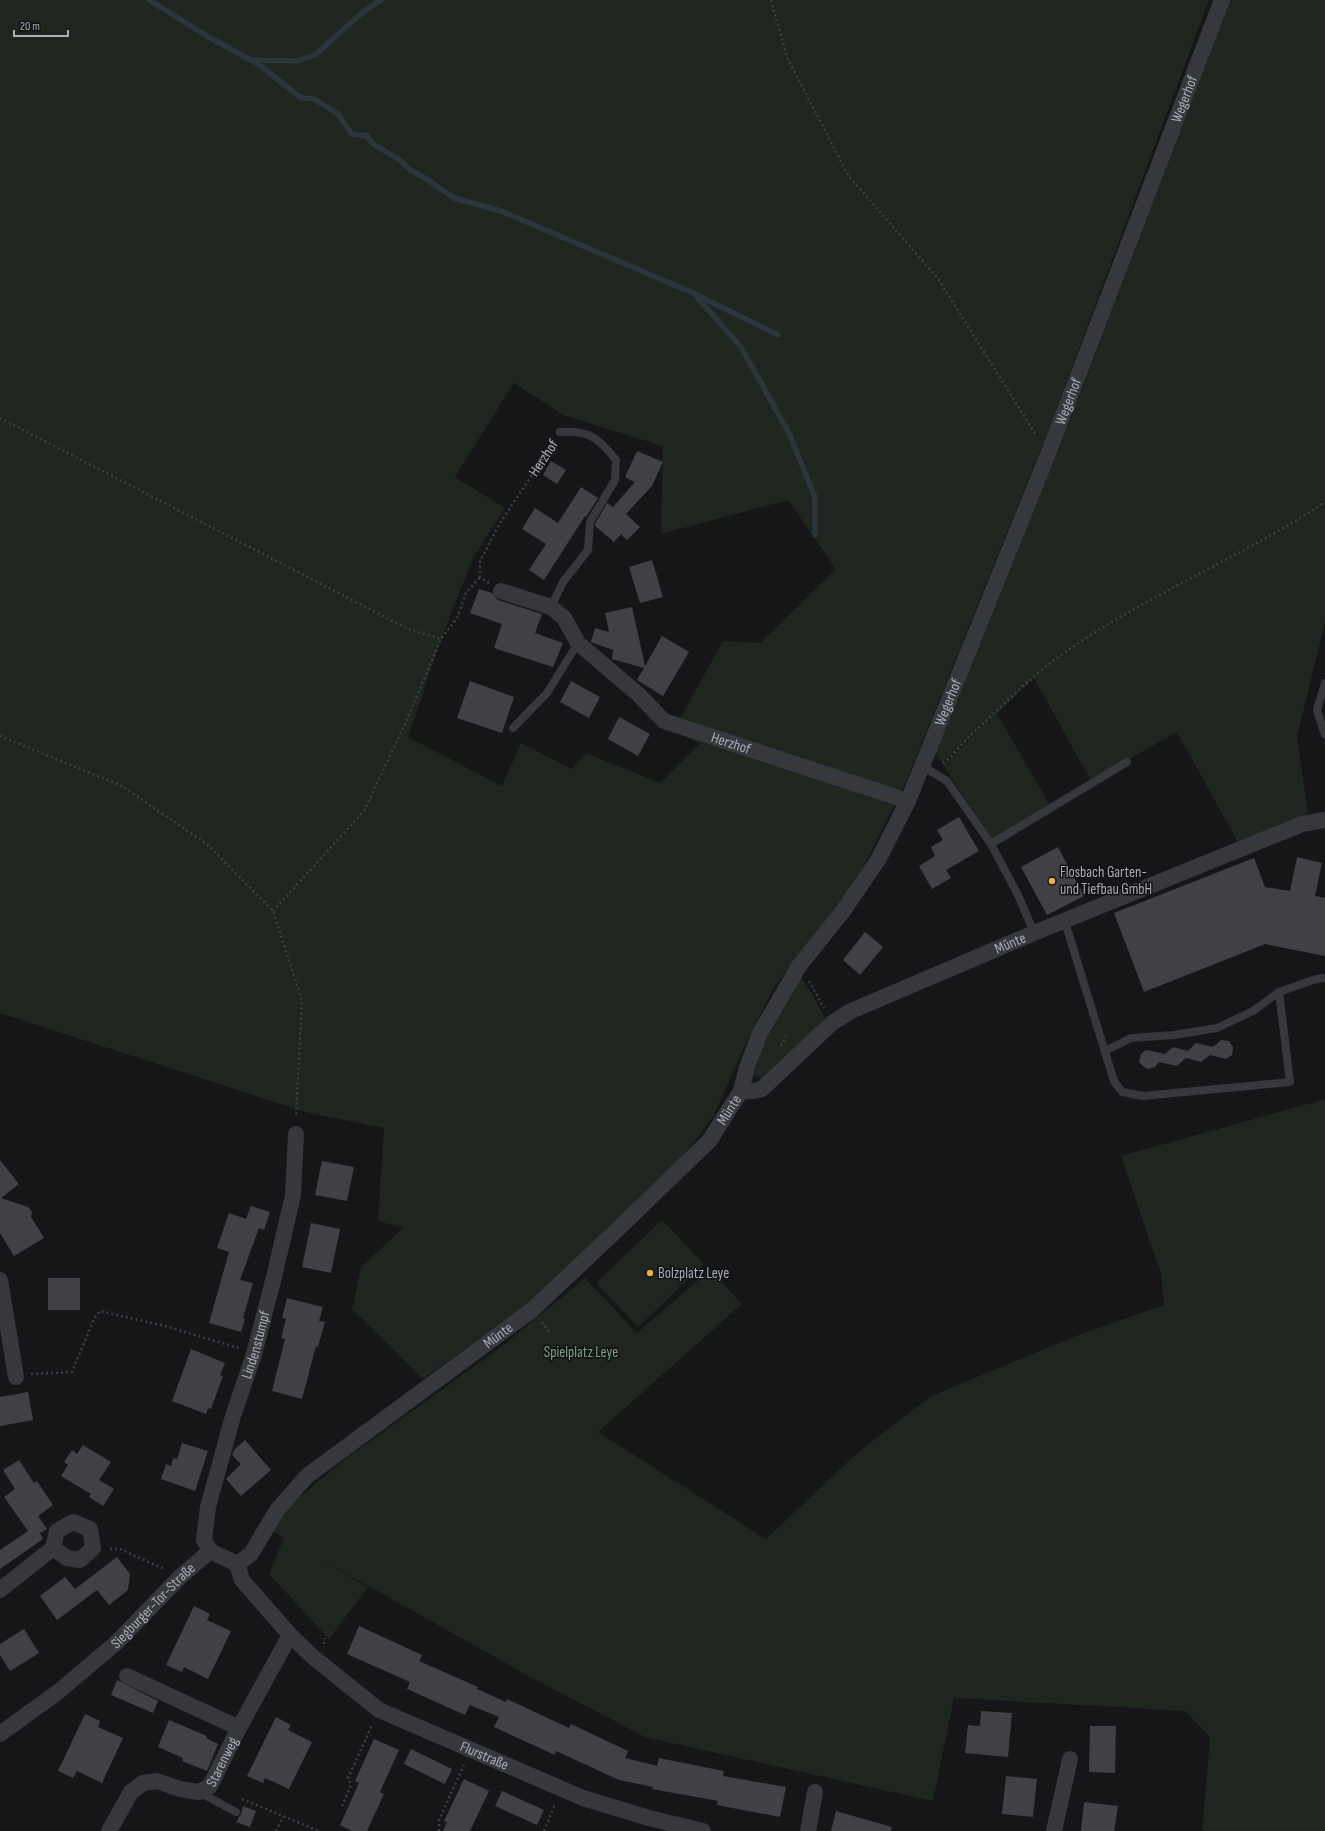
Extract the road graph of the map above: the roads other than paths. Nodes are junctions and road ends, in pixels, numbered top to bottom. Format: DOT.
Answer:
graph roads {
  1 [pos="1222,0"];
  2 [pos="560,432"];
  3 [pos="501,591"];
  4 [pos="551,607"];
  5 [pos="578,643"];
  6 [pos="1325,683"];
  7 [pos="514,728"];
  8 [pos="1325,735"];
  9 [pos="1127,762"];
  10 [pos="922,766"];
  11 [pos="908,800"];
  12 [pos="1324,818"];
  13 [pos="991,844"];
  14 [pos="1065,922"];
  15 [pos="1034,933"];
  16 [pos="1325,978"];
  17 [pos="1279,992"];
  18 [pos="1105,1051"];
  19 [pos="741,1091"];
  20 [pos="296,1134"];
  21 [pos="0,1280"];
  22 [pos="16,1377"];
  23 [pos="53,1548"];
  24 [pos="210,1551"];
  25 [pos="237,1564"];
  26 [pos="0,1590"];
  27 [pos="290,1636"];
  28 [pos="127,1676"];
  29 [pos="239,1728"];
  30 [pos="0,1734"];
  31 [pos="1070,1760"];
  32 [pos="199,1792"];
  33 [pos="815,1792"];
  34 [pos="236,1812"];
  35 [pos="109,1831"];
  36 [pos="703,1831"];
  37 [pos="808,1831"];
  38 [pos="1054,1831"];
  1 -- 10 [label="street, Wegerhof"];
  2 -- 4 [label="lane, Herzhof"];
  3 -- 4 [label="street, Herzhof"];
  4 -- 5 [label="street, Herzhof"];
  5 -- 7 [label="lane"];
  5 -- 11 [label="street, Herzhof"];
  6 -- 8 [label="lane"];
  9 -- 13 [label="lane"];
  10 -- 11 [label="street, Wegerhof"];
  10 -- 13 [label="lane"];
  11 -- 19 [label="street, Wegerhof"];
  12 -- 14 [label="street, Münte"];
  13 -- 15 [label="lane"];
  14 -- 15 [label="street, Münte"];
  14 -- 18 [label="lane"];
  15 -- 19 [label="street, Münte"];
  16 -- 17 [label="lane"];
  17 -- 18 [label="lane"];
  17 -- 18 [label="lane"];
  19 -- 25 [label="street, Münte"];
  20 -- 24 [label="street, Lindenstumpf"];
  21 -- 22 [label="street"];
  23 -- 23 [label="street"];
  23 -- 26 [label="street"];
  24 -- 25 [label="street, Siegburger-Tor-Straße"];
  24 -- 30 [label="street, Siegburger-Tor-Straße"];
  25 -- 27 [label="street"];
  27 -- 29 [label="street, Starenweg"];
  27 -- 36 [label="street, Flurstraße"];
  28 -- 29 [label="street, Starenweg"];
  29 -- 32 [label="street, Starenweg"];
  31 -- 38 [label="street"];
  32 -- 34 [label="lane"];
  32 -- 35 [label="street, Starenweg"];
  33 -- 37 [label="street"];
}
